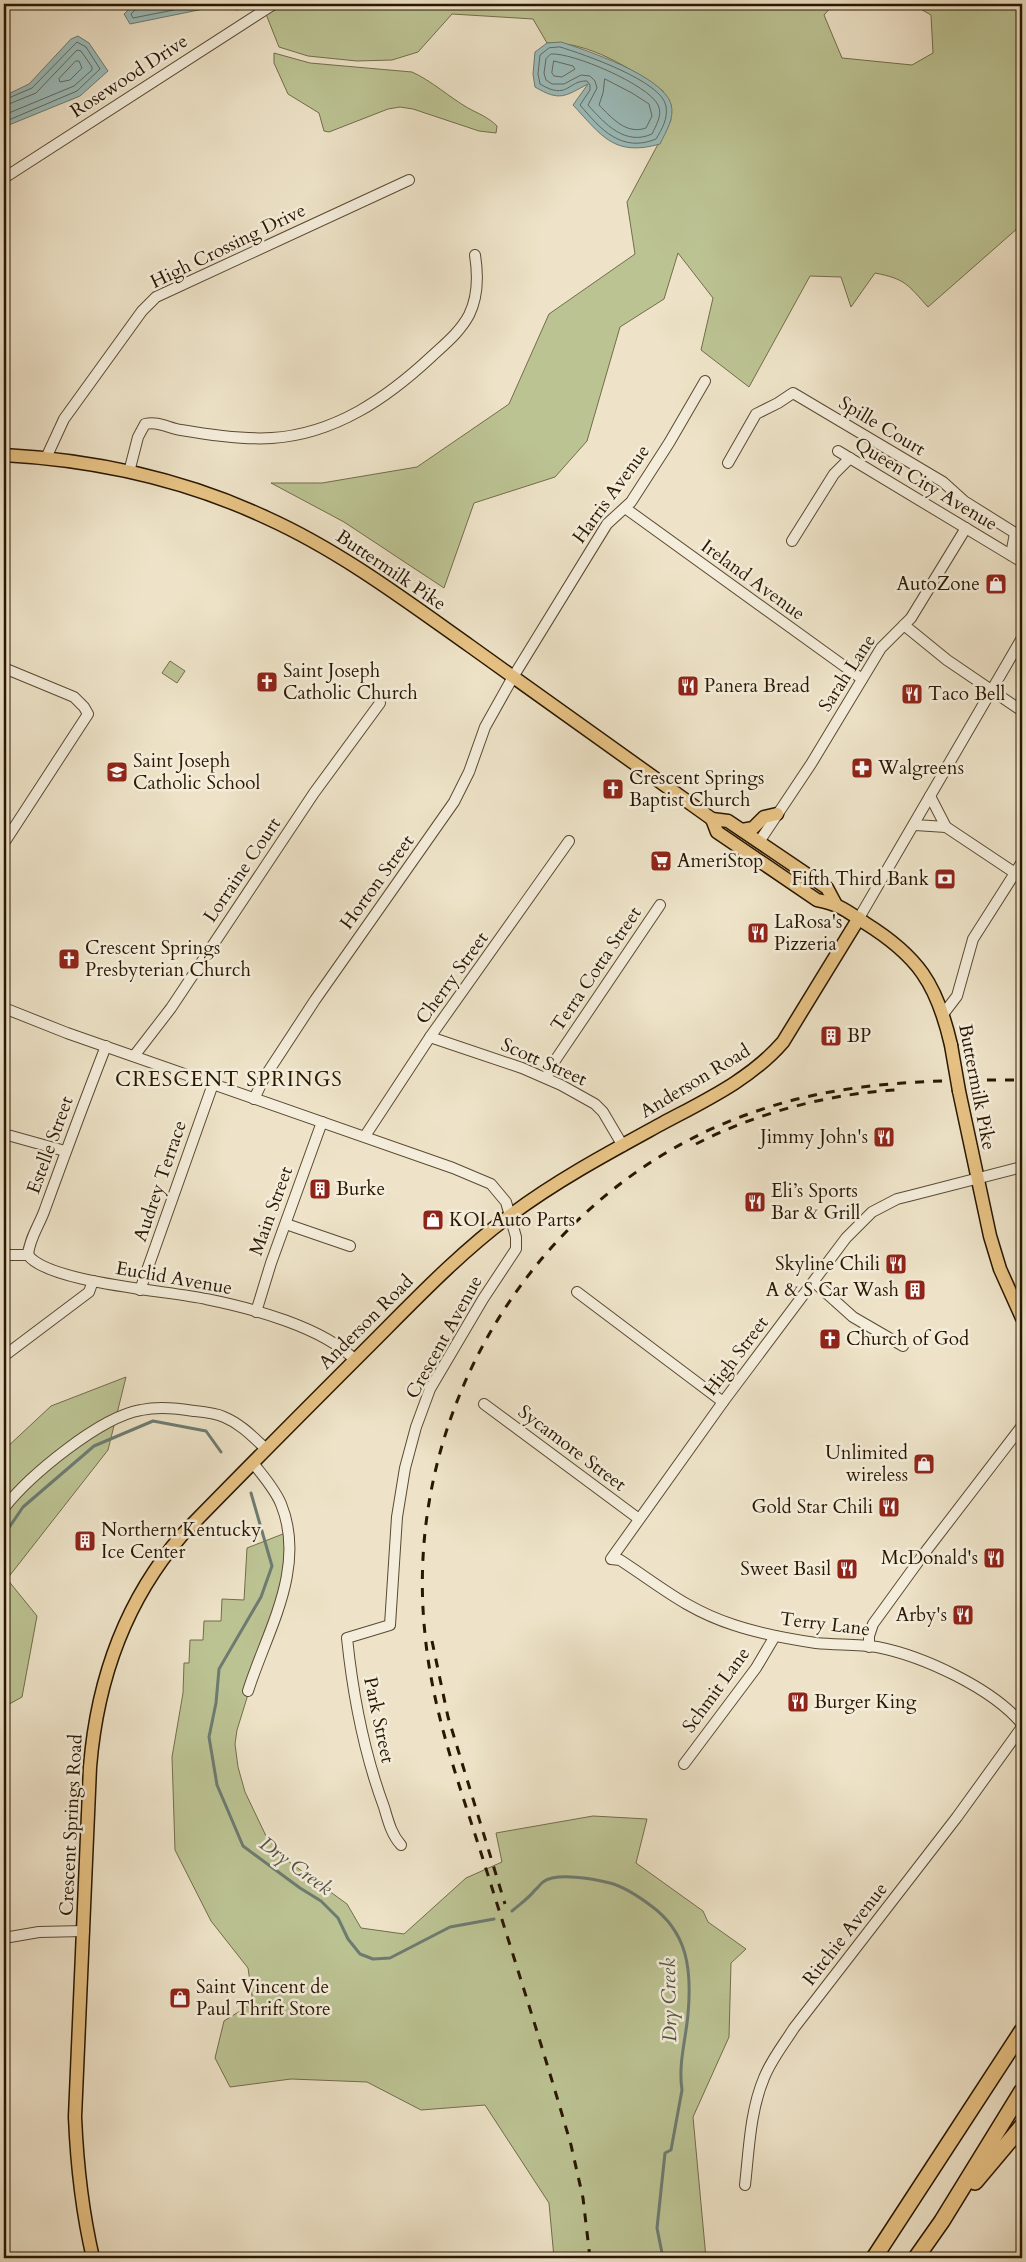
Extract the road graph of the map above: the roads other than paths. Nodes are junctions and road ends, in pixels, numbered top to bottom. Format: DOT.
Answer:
graph roads {
  1 [pos="274,4"];
  2 [pos="4,178"];
  3 [pos="409,180"];
  4 [pos="475,255"];
  5 [pos="705,381"];
  6 [pos="838,451"];
  7 [pos="4,455"];
  8 [pos="46,458"];
  9 [pos="850,458"];
  10 [pos="728,463"];
  11 [pos="129,472"];
  12 [pos="625,508"];
  13 [pos="966,528"];
  14 [pos="792,541"];
  15 [pos="1011,555"];
  16 [pos="1022,562"];
  17 [pos="904,625"];
  18 [pos="1022,638"];
  19 [pos="4,668"];
  20 [pos="513,677"];
  21 [pos="862,679"];
  22 [pos="991,691"];
  23 [pos="380,703"];
  24 [pos="1022,711"];
  25 [pos="930,796"];
  26 [pos="777,814"];
  27 [pos="712,819"];
  28 [pos="914,825"];
  29 [pos="946,827"];
  30 [pos="742,830"];
  31 [pos="569,841"];
  32 [pos="759,842"];
  33 [pos="4,843"];
  34 [pos="1022,862"];
  35 [pos="1015,873"];
  36 [pos="836,903"];
  37 [pos="660,905"];
  38 [pos="859,918"];
  39 [pos="4,1008"];
  40 [pos="944,1013"];
  41 [pos="430,1038"];
  42 [pos="106,1046"];
  43 [pos="134,1056"];
  44 [pos="546,1078"];
  45 [pos="213,1084"];
  46 [pos="254,1099"];
  47 [pos="322,1122"];
  48 [pos="4,1134"];
  49 [pos="365,1136"];
  50 [pos="623,1146"];
  51 [pos="65,1151"];
  52 [pos="1022,1167"];
  53 [pos="978,1179"];
  54 [pos="510,1216"];
  55 [pos="286,1224"];
  56 [pos="350,1246"];
  57 [pos="4,1255"];
  58 [pos="28,1255"];
  59 [pos="93,1281"];
  60 [pos="814,1282"];
  61 [pos="140,1290"];
  62 [pos="577,1292"];
  63 [pos="256,1312"];
  64 [pos="1022,1318"];
  65 [pos="903,1346"];
  66 [pos="4,1356"];
  67 [pos="355,1360"];
  68 [pos="723,1402"];
  69 [pos="484,1404"];
  70 [pos="1022,1426"];
  71 [pos="266,1450"];
  72 [pos="253,1463"];
  73 [pos="4,1508"];
  74 [pos="639,1519"];
  75 [pos="646,1578"];
  76 [pos="387,1626"];
  77 [pos="775,1636"];
  78 [pos="869,1647"];
  79 [pos="248,1691"];
  80 [pos="1022,1726"];
  81 [pos="684,1764"];
  82 [pos="401,1845"];
  83 [pos="84,1932"];
  84 [pos="4,1938"];
  85 [pos="1022,2032"];
  86 [pos="1022,2091"];
  87 [pos="1022,2126"];
  88 [pos="745,2185"];
  89 [pos="942,2221"];
  90 [pos="93,2258"];
  91 [pos="874,2258"];
  92 [pos="916,2258"];
  1 -- 2 [label="street, Rosewood Drive"];
  3 -- 8 [label="street, High Crossing Drive"];
  4 -- 11 [label="street"];
  5 -- 12 [label="street, Harris Avenue"];
  6 -- 9 [label="street, Queen City Avenue"];
  7 -- 8 [label="main road, Buttermilk Pike"];
  8 -- 11 [label="main road, Buttermilk Pike"];
  9 -- 13 [label="street, Queen City Avenue"];
  9 -- 14 [label="street"];
  10 -- 15 [label="street, Spille Court"];
  11 -- 20 [label="main road, Buttermilk Pike"];
  12 -- 20 [label="street, Harris Avenue"];
  12 -- 21 [label="street, Ireland Avenue"];
  13 -- 15 [label="street, Queen City Avenue"];
  13 -- 17 [label="street, Sarah Lane"];
  15 -- 16 [label="street, Queen City Avenue"];
  17 -- 21 [label="street, Sarah Lane"];
  17 -- 22 [label="street"];
  18 -- 22 [label="street, Anderson Road"];
  19 -- 33 [label="street"];
  20 -- 27 [label="main road, Buttermilk Pike"];
  20 -- 46 [label="street, Horton Street"];
  21 -- 26 [label="street, Sarah Lane"];
  22 -- 24 [label="street"];
  22 -- 25 [label="street, Anderson Road"];
  23 -- 43 [label="street, Lorraine Court"];
  25 -- 28 [label="street, Anderson Road"];
  25 -- 29 [label="street"];
  26 -- 30 [label="main road"];
  26 -- 32 [label="street, Sarah Lane"];
  27 -- 30 [label="main road, Buttermilk Pike"];
  27 -- 36 [label="main road, Buttermilk Pike"];
  28 -- 29 [label="street"];
  28 -- 38 [label="street, Anderson Road"];
  29 -- 35 [label="street"];
  30 -- 32 [label="main road, Buttermilk Pike"];
  31 -- 41 [label="street, Cherry Street"];
  32 -- 36 [label="main road, Buttermilk Pike"];
  34 -- 35 [label="street"];
  35 -- 40 [label="street"];
  36 -- 38 [label="main road, Buttermilk Pike"];
  37 -- 44 [label="street, Terra Cotta Street"];
  38 -- 40 [label="main road, Buttermilk Pike"];
  38 -- 50 [label="main road, Anderson Road"];
  39 -- 42 [label="street, Crescent Avenue"];
  40 -- 53 [label="main road, Buttermilk Pike, bridge"];
  41 -- 44 [label="street, Scott Street"];
  41 -- 49 [label="street, Cherry Street"];
  42 -- 43 [label="street, Crescent Avenue"];
  42 -- 51 [label="street, Estelle Street"];
  43 -- 45 [label="street, Crescent Avenue"];
  44 -- 50 [label="street, Scott Street"];
  45 -- 46 [label="street, Crescent Avenue"];
  45 -- 61 [label="street, Audrey Terrace"];
  46 -- 47 [label="street, Crescent Avenue"];
  47 -- 49 [label="street, Crescent Avenue"];
  47 -- 55 [label="street, Main Street"];
  48 -- 51 [label="street"];
  49 -- 54 [label="street, Crescent Avenue"];
  50 -- 54 [label="main road, Anderson Road"];
  51 -- 58 [label="street, Estelle Street"];
  52 -- 53 [label="street, High Street"];
  53 -- 60 [label="street, High Street"];
  53 -- 64 [label="main road, Buttermilk Pike"];
  54 -- 67 [label="main road, Anderson Road"];
  54 -- 76 [label="street, Crescent Avenue"];
  55 -- 56 [label="street"];
  55 -- 63 [label="street, Main Street"];
  57 -- 58 [label="street"];
  58 -- 59 [label="street"];
  59 -- 61 [label="street, Euclid Avenue"];
  59 -- 66 [label="street, Euclid Avenue"];
  60 -- 65 [label="street"];
  60 -- 68 [label="street, High Street"];
  61 -- 63 [label="street, Euclid Avenue"];
  62 -- 68 [label="street"];
  63 -- 67 [label="street, Euclid Avenue"];
  67 -- 71 [label="main road, Anderson Road"];
  68 -- 74 [label="street, High Street"];
  69 -- 74 [label="street, Sycamore Street"];
  70 -- 78 [label="street"];
  71 -- 72 [label="main road, Crescent Springs Road"];
  71 -- 73 [label="street"];
  72 -- 79 [label="street"];
  72 -- 83 [label="main road, Crescent Springs Road"];
  74 -- 75 [label="street, High Street"];
  75 -- 77 [label="street, Terry Lane"];
  76 -- 82 [label="street, Park Street"];
  77 -- 78 [label="street, Terry Lane"];
  77 -- 81 [label="street, Schmit Lane"];
  78 -- 80 [label="street, Terry Lane"];
  80 -- 88 [label="street, Ritchie Avenue"];
  83 -- 84 [label="street"];
  83 -- 90 [label="main road, Crescent Springs Road"];
  85 -- 91 [label="highway"];
  86 -- 89 [label="highway"];
  87 -- 89 [label="highway"];
  89 -- 92 [label="highway"];
}
